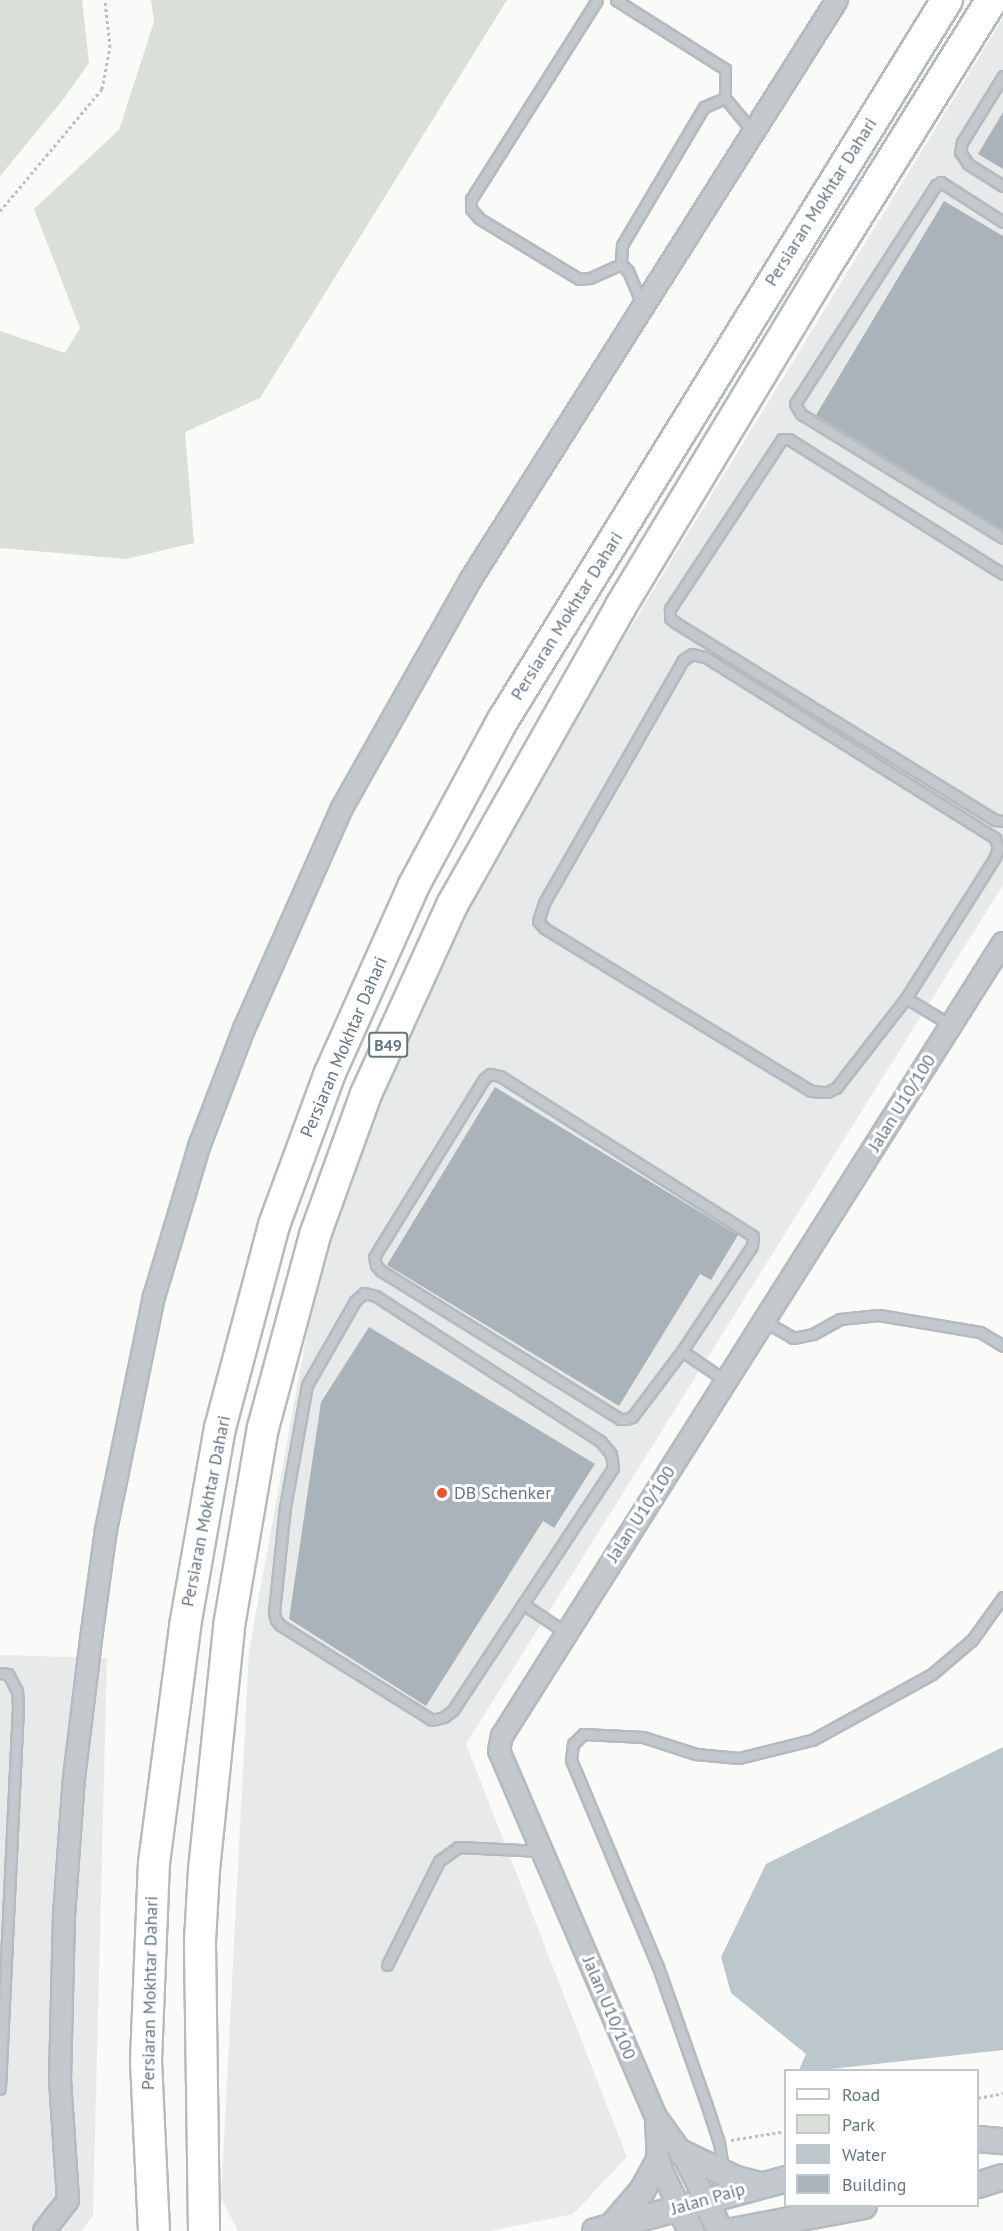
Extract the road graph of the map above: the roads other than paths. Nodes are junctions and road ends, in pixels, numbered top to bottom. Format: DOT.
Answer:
graph roads {
  1 [pos="597,0"];
  2 [pos="616,0"];
  3 [pos="837,0"];
  4 [pos="947,0"];
  5 [pos="992,0"];
  6 [pos="1003,76"];
  7 [pos="725,98"];
  8 [pos="753,133"];
  9 [pos="1003,186"];
  10 [pos="1003,222"];
  11 [pos="621,264"];
  12 [pos="644,308"];
  13 [pos="1003,538"];
  14 [pos="1003,574"];
  15 [pos="1003,821"];
  16 [pos="1003,943"];
  17 [pos="906,998"];
  18 [pos="951,1025"];
  19 [pos="764,1321"];
  20 [pos="1003,1346"];
  21 [pos="682,1351"];
  22 [pos="726,1381"];
  23 [pos="1003,1597"];
  24 [pos="523,1604"];
  25 [pos="565,1632"];
  26 [pos="0,1673"];
  27 [pos="542,1851"];
  28 [pos="387,1965"];
  29 [pos="0,2089"];
  30 [pos="656,2117"];
  31 [pos="979,2139"];
  32 [pos="1003,2141"];
  33 [pos="682,2153"];
  34 [pos="658,2162"];
  35 [pos="723,2172"];
  36 [pos="1003,2177"];
  37 [pos="784,2180"];
  38 [pos="760,2185"];
  39 [pos="979,2185"];
  40 [pos="706,2200"];
  41 [pos="679,2207"];
  42 [pos="855,2207"];
  43 [pos="769,2226"];
  44 [pos="153,2227"];
  45 [pos="603,2229"];
  46 [pos="204,2230"];
  47 [pos="44,2231"];
  48 [pos="691,2231"];
  49 [pos="720,2231"];
  50 [pos="732,2231"];
  1 -- 11 [label="lane"];
  2 -- 7 [label="lane"];
  3 -- 8 [label="street"];
  4 -- 44 [label="main road, Persiaran Mokhtar Dahari / B49"];
  5 -- 46 [label="main road, B49"];
  6 -- 9 [label="lane"];
  7 -- 8 [label="lane"];
  7 -- 11 [label="lane"];
  8 -- 12 [label="street"];
  10 -- 13 [label="lane"];
  11 -- 12 [label="lane"];
  12 -- 47 [label="street"];
  14 -- 15 [label="lane"];
  16 -- 18 [label="street, Jalan U10/100"];
  17 -- 17 [label="lane"];
  17 -- 18 [label="lane"];
  18 -- 19 [label="street, Jalan U10/100"];
  19 -- 20 [label="lane"];
  19 -- 22 [label="street, Jalan U10/100"];
  21 -- 21 [label="lane"];
  21 -- 22 [label="lane"];
  22 -- 25 [label="street, Jalan U10/100"];
  23 -- 35 [label="lane"];
  24 -- 24 [label="lane"];
  24 -- 25 [label="lane"];
  25 -- 27 [label="street, Jalan U10/100"];
  26 -- 29 [label="lane"];
  27 -- 28 [label="lane"];
  27 -- 30 [label="street, Jalan U10/100"];
  30 -- 33 [label="street, Jalan U10/100"];
  30 -- 34 [label="street, Jalan U10/100"];
  31 -- 32 [label="street"];
  33 -- 35 [label="street"];
  33 -- 40 [label="street, Jalan U10/100"];
  34 -- 41 [label="street, Jalan U10/100"];
  34 -- 45 [label="street"];
  35 -- 38 [label="street"];
  36 -- 39 [label="street"];
  37 -- 38 [label="street, Jalan Paip"];
  38 -- 40 [label="street, Jalan Paip"];
  40 -- 41 [label="street, Jalan Paip"];
  40 -- 49 [label="street"];
  41 -- 45 [label="street, Jalan Paip"];
  41 -- 48 [label="street"];
  42 -- 43 [label="street, Jalan Paip"];
  43 -- 50 [label="street, Jalan Paip"];
}
